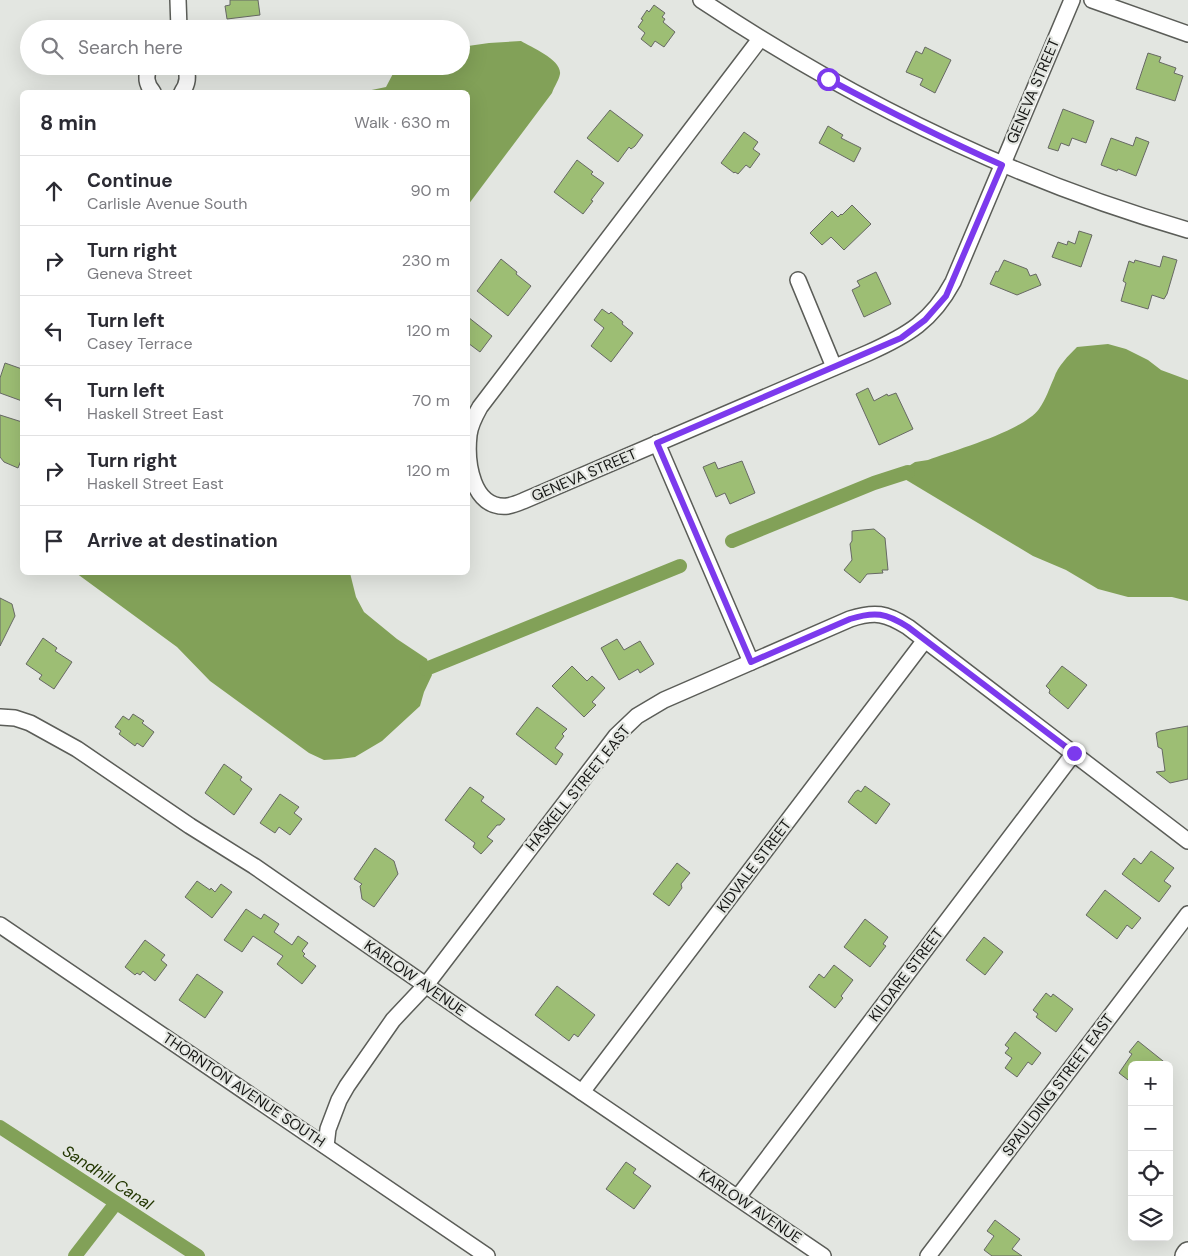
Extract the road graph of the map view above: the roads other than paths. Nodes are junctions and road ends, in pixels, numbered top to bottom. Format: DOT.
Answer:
graph roads {
  1 [pos="178,0"];
  2 [pos="702,0"];
  3 [pos="1072,0"];
  4 [pos="1092,0"];
  5 [pos="179,20"];
  6 [pos="1188,34"];
  7 [pos="760,39"];
  8 [pos="147,75"];
  9 [pos="187,75"];
  10 [pos="151,90"];
  11 [pos="183,90"];
  12 [pos="1002,165"];
  13 [pos="1188,230"];
  14 [pos="798,280"];
  15 [pos="834,367"];
  16 [pos="470,430"];
  17 [pos="657,443"];
  18 [pos="470,468"];
  19 [pos="925,640"];
  20 [pos="751,662"];
  21 [pos="0,717"];
  22 [pos="1074,753"];
  23 [pos="1188,840"];
  24 [pos="1188,914"];
  25 [pos="0,925"];
  26 [pos="426,986"];
  27 [pos="582,1092"];
  28 [pos="326,1146"];
  29 [pos="738,1198"];
  30 [pos="487,1256"];
  31 [pos="823,1256"];
  32 [pos="928,1256"];
  1 -- 5 [label="street"];
  2 -- 7 [label="street"];
  3 -- 12 [label="street, GENEVA STREET"];
  4 -- 6 [label="street"];
  7 -- 12 [label="street"];
  7 -- 16 [label="street, GENEVA STREET"];
  8 -- 10 [label="street"];
  9 -- 11 [label="street"];
  12 -- 13 [label="street"];
  12 -- 15 [label="street, GENEVA STREET"];
  14 -- 15 [label="street"];
  15 -- 17 [label="street, GENEVA STREET"];
  17 -- 18 [label="street, GENEVA STREET"];
  17 -- 20 [label="street"];
  19 -- 20 [label="street, HASKELL STREET EAST"];
  19 -- 22 [label="street, HASKELL STREET EAST"];
  19 -- 27 [label="street, KIDVALE STREET"];
  20 -- 26 [label="street, HASKELL STREET EAST"];
  21 -- 26 [label="street, KARLOW AVENUE"];
  22 -- 23 [label="street, HASKELL STREET EAST"];
  22 -- 29 [label="street, KILDARE STREET"];
  24 -- 32 [label="street, SPAULDING STREET EAST"];
  25 -- 28 [label="street, THORNTON AVENUE SOUTH"];
  26 -- 27 [label="street, KARLOW AVENUE"];
  26 -- 28 [label="street, HASKELL STREET EAST"];
  27 -- 29 [label="street, KARLOW AVENUE"];
  28 -- 30 [label="street, THORNTON AVENUE SOUTH"];
  29 -- 31 [label="street, KARLOW AVENUE"];
}
